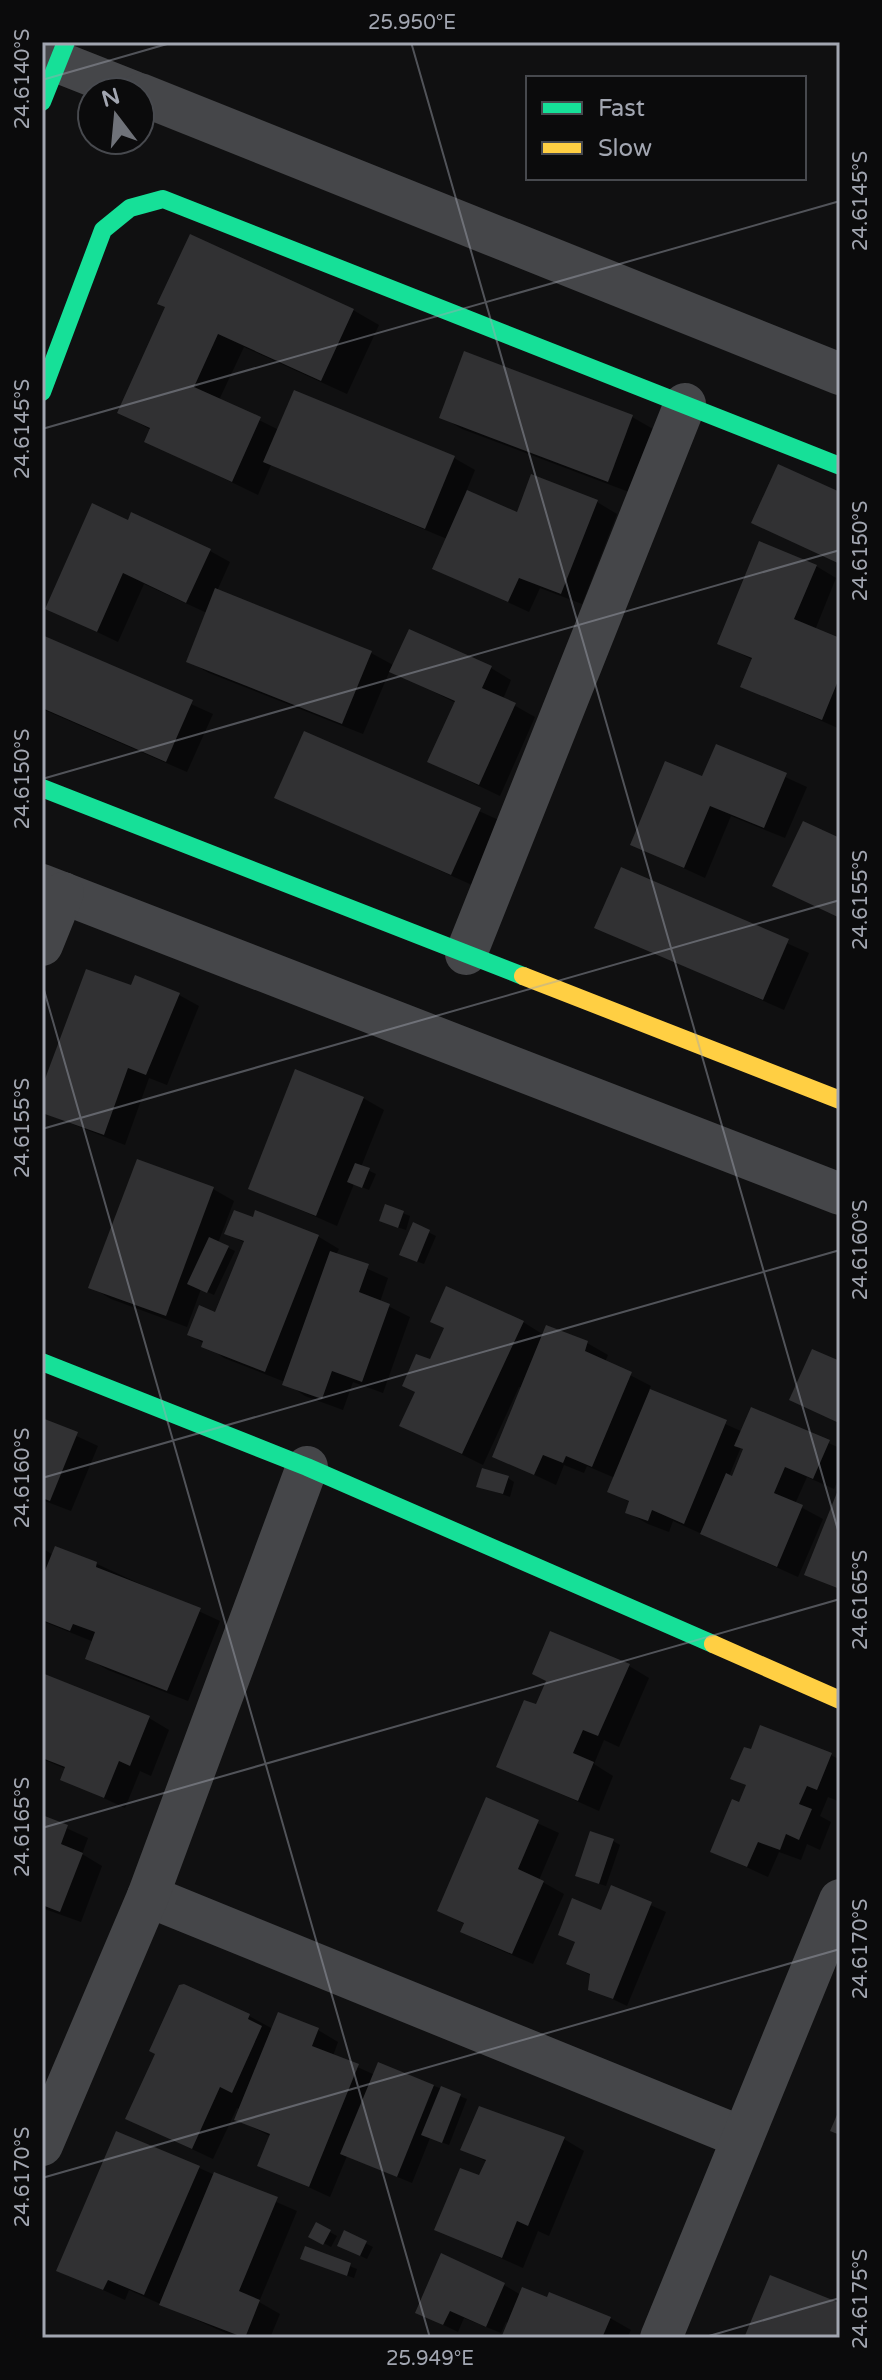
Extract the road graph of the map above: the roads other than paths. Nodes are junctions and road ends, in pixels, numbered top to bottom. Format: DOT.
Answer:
graph roads {
  1 [pos="62,52"];
  2 [pos="105,76"];
  3 [pos="156,100"];
  4 [pos="42,102"];
  5 [pos="840,374"];
  6 [pos="42,392"];
  7 [pos="685,404"];
  8 [pos="840,466"];
  9 [pos="42,788"];
  10 [pos="53,889"];
  11 [pos="42,945"];
  12 [pos="466,954"];
  13 [pos="840,1100"];
  14 [pos="840,1194"];
  15 [pos="42,1362"];
  16 [pos="307,1467"];
  17 [pos="840,1700"];
  18 [pos="148,1896"];
  19 [pos="840,1900"];
  20 [pos="741,2137"];
  21 [pos="42,2145"];
  22 [pos="661,2338"];
  1 -- 2 [label="street"];
  1 -- 4 [label="street"];
  3 -- 5 [label="street"];
  6 -- 7 [label="street"];
  7 -- 8 [label="street"];
  7 -- 12 [label="street"];
  9 -- 12 [label="street"];
  10 -- 11 [label="street"];
  10 -- 14 [label="street"];
  12 -- 13 [label="street"];
  15 -- 16 [label="street"];
  16 -- 17 [label="street"];
  16 -- 18 [label="street"];
  18 -- 20 [label="street"];
  18 -- 21 [label="street"];
  19 -- 20 [label="street"];
  20 -- 22 [label="street"];
}
